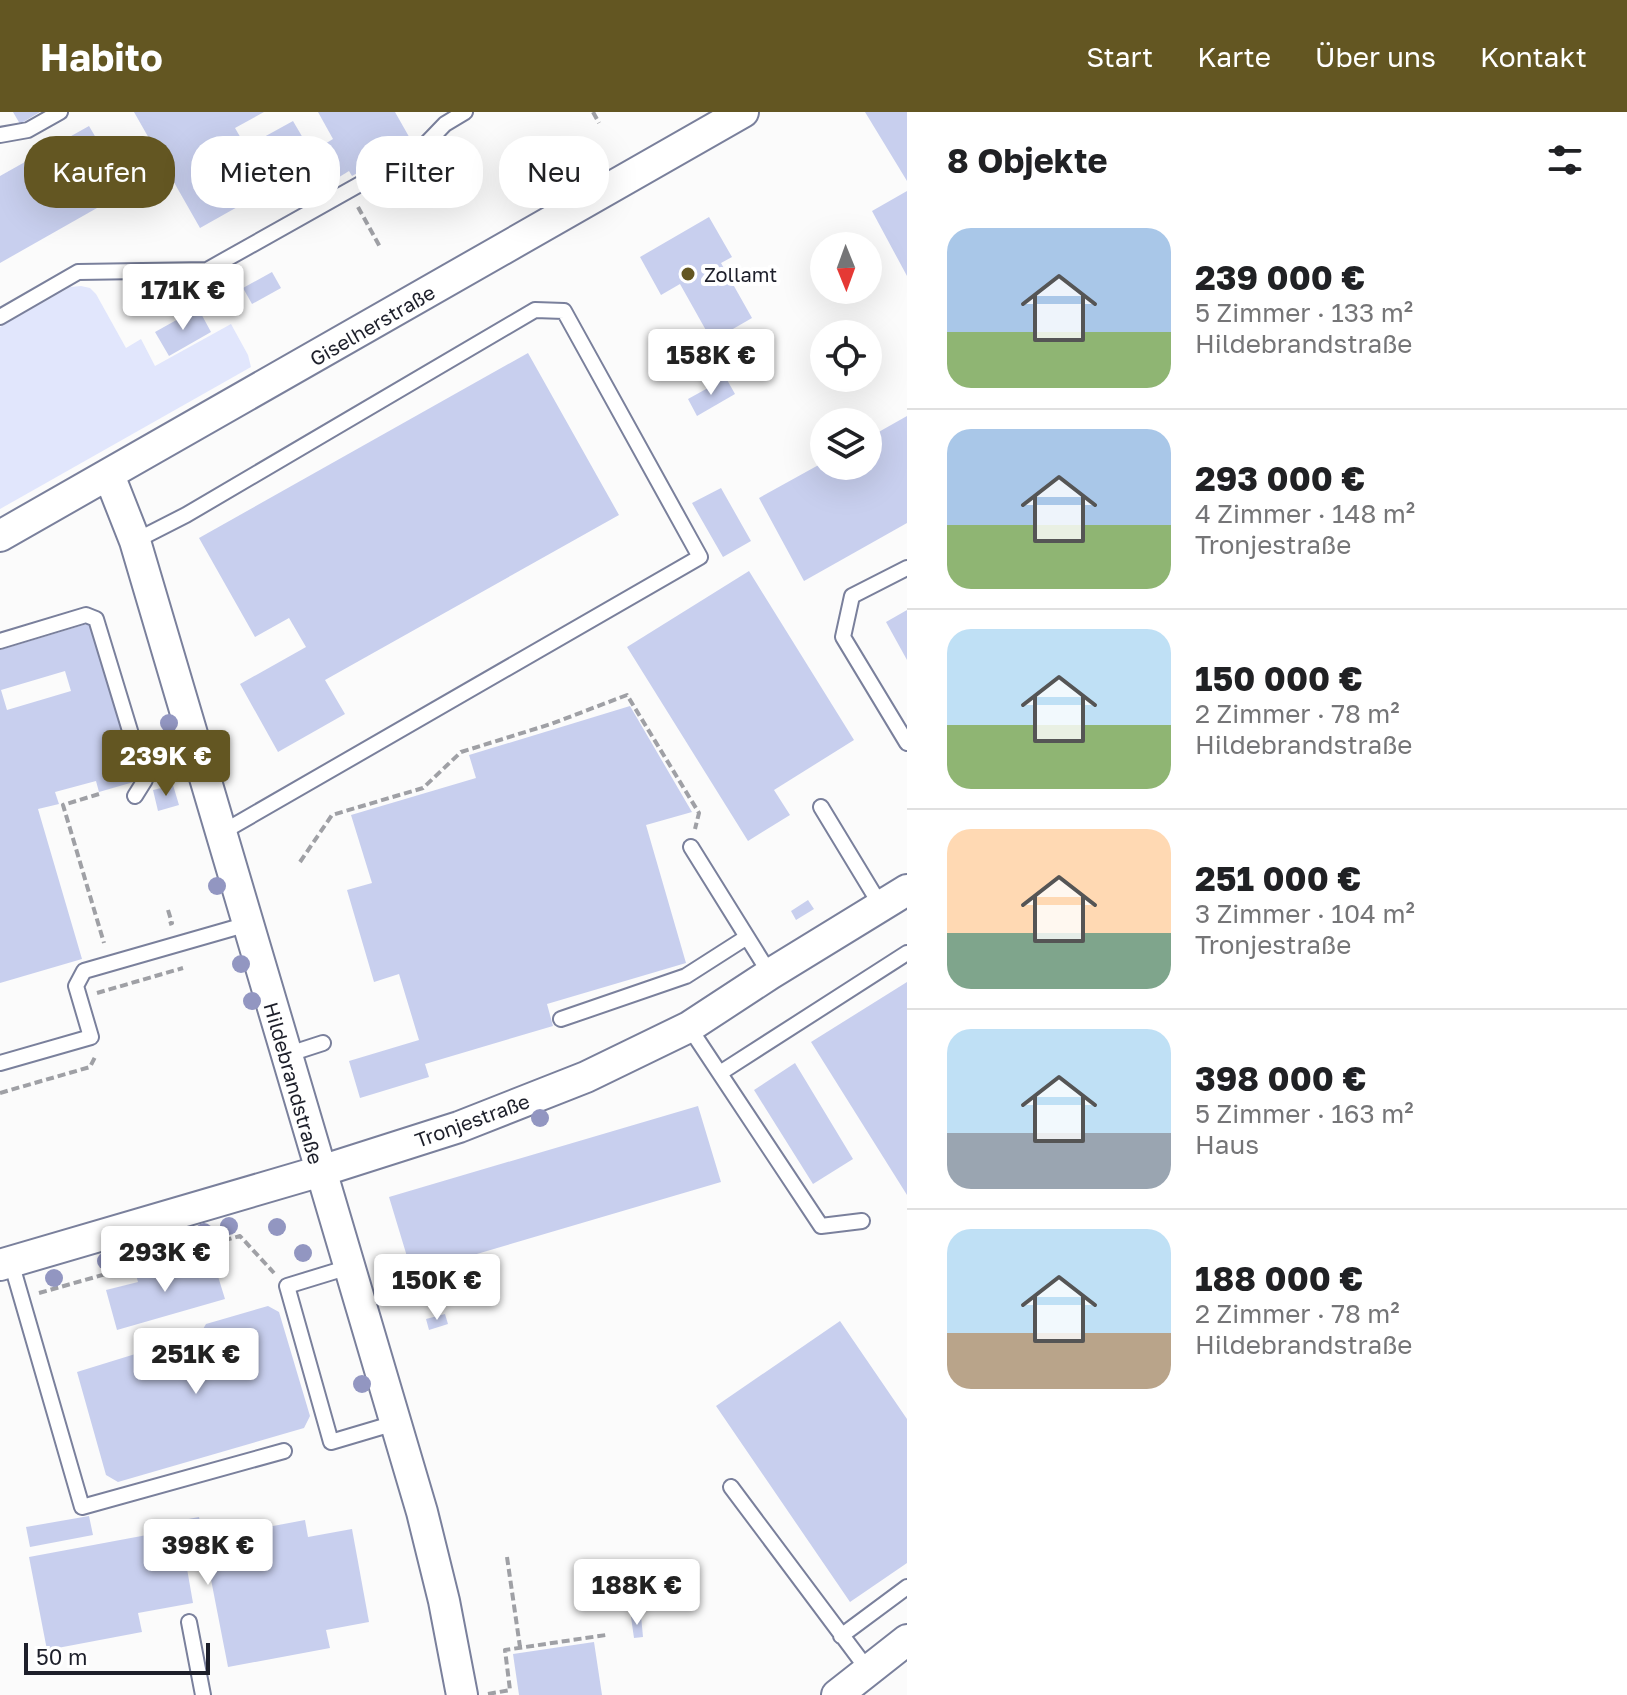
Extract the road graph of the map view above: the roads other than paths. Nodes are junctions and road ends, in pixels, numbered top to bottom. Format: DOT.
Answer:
graph roads {
  1 [pos="60,112"];
  2 [pos="465,112"];
  3 [pos="743,112"];
  4 [pos="0,135"];
  5 [pos="0,317"];
  6 [pos="109,475"];
  7 [pos="0,536"];
  8 [pos="135,541"];
  9 [pos="907,568"];
  10 [pos="0,641"];
  11 [pos="907,743"];
  12 [pos="135,796"];
  13 [pos="821,807"];
  14 [pos="221,833"];
  15 [pos="691,847"];
  16 [pos="907,890"];
  17 [pos="881,906"];
  18 [pos="248,924"];
  19 [pos="747,937"];
  20 [pos="907,953"];
  21 [pos="770,974"];
  22 [pos="561,1019"];
  23 [pos="689,1027"];
  24 [pos="323,1043"];
  25 [pos="286,1055"];
  26 [pos="0,1063"];
  27 [pos="720,1073"];
  28 [pos="321,1171"];
  29 [pos="862,1221"];
  30 [pos="6,1263"];
  31 [pos="349,1267"];
  32 [pos="395,1423"];
  33 [pos="284,1451"];
  34 [pos="731,1487"];
  35 [pos="907,1587"];
  36 [pos="189,1622"];
  37 [pos="841,1636"];
  38 [pos="907,1640"];
  39 [pos="868,1670"];
  40 [pos="203,1695"];
  41 [pos="462,1695"];
  42 [pos="837,1695"];
  1 -- 4 [label="lane"];
  2 -- 5 [label="lane"];
  3 -- 6 [label="street, Giselherstraße"];
  6 -- 7 [label="street, Giselherstraße"];
  6 -- 8 [label="street, Hildebrandstraße"];
  8 -- 14 [label="street, Hildebrandstraße"];
  8 -- 14 [label="lane"];
  9 -- 11 [label="lane"];
  10 -- 12 [label="lane"];
  13 -- 17 [label="lane"];
  14 -- 18 [label="street, Hildebrandstraße"];
  15 -- 19 [label="lane"];
  16 -- 17 [label="street, Tronjestraße"];
  17 -- 21 [label="street, Tronjestraße"];
  18 -- 25 [label="street, Hildebrandstraße"];
  18 -- 26 [label="lane"];
  19 -- 21 [label="lane"];
  19 -- 22 [label="lane"];
  20 -- 27 [label="lane"];
  21 -- 23 [label="street, Tronjestraße"];
  23 -- 27 [label="lane"];
  23 -- 28 [label="street, Tronjestraße"];
  24 -- 25 [label="lane"];
  25 -- 28 [label="street, Hildebrandstraße"];
  27 -- 29 [label="lane"];
  28 -- 30 [label="street, Tronjestraße"];
  28 -- 31 [label="street, Hildebrandstraße"];
  30 -- 33 [label="lane"];
  31 -- 32 [label="street, Hildebrandstraße"];
  31 -- 32 [label="lane"];
  32 -- 41 [label="street, Hildebrandstraße"];
  34 -- 37 [label="lane"];
  35 -- 37 [label="lane"];
  36 -- 40 [label="lane"];
  37 -- 39 [label="lane"];
  38 -- 39 [label="street"];
  39 -- 42 [label="street"];
}
